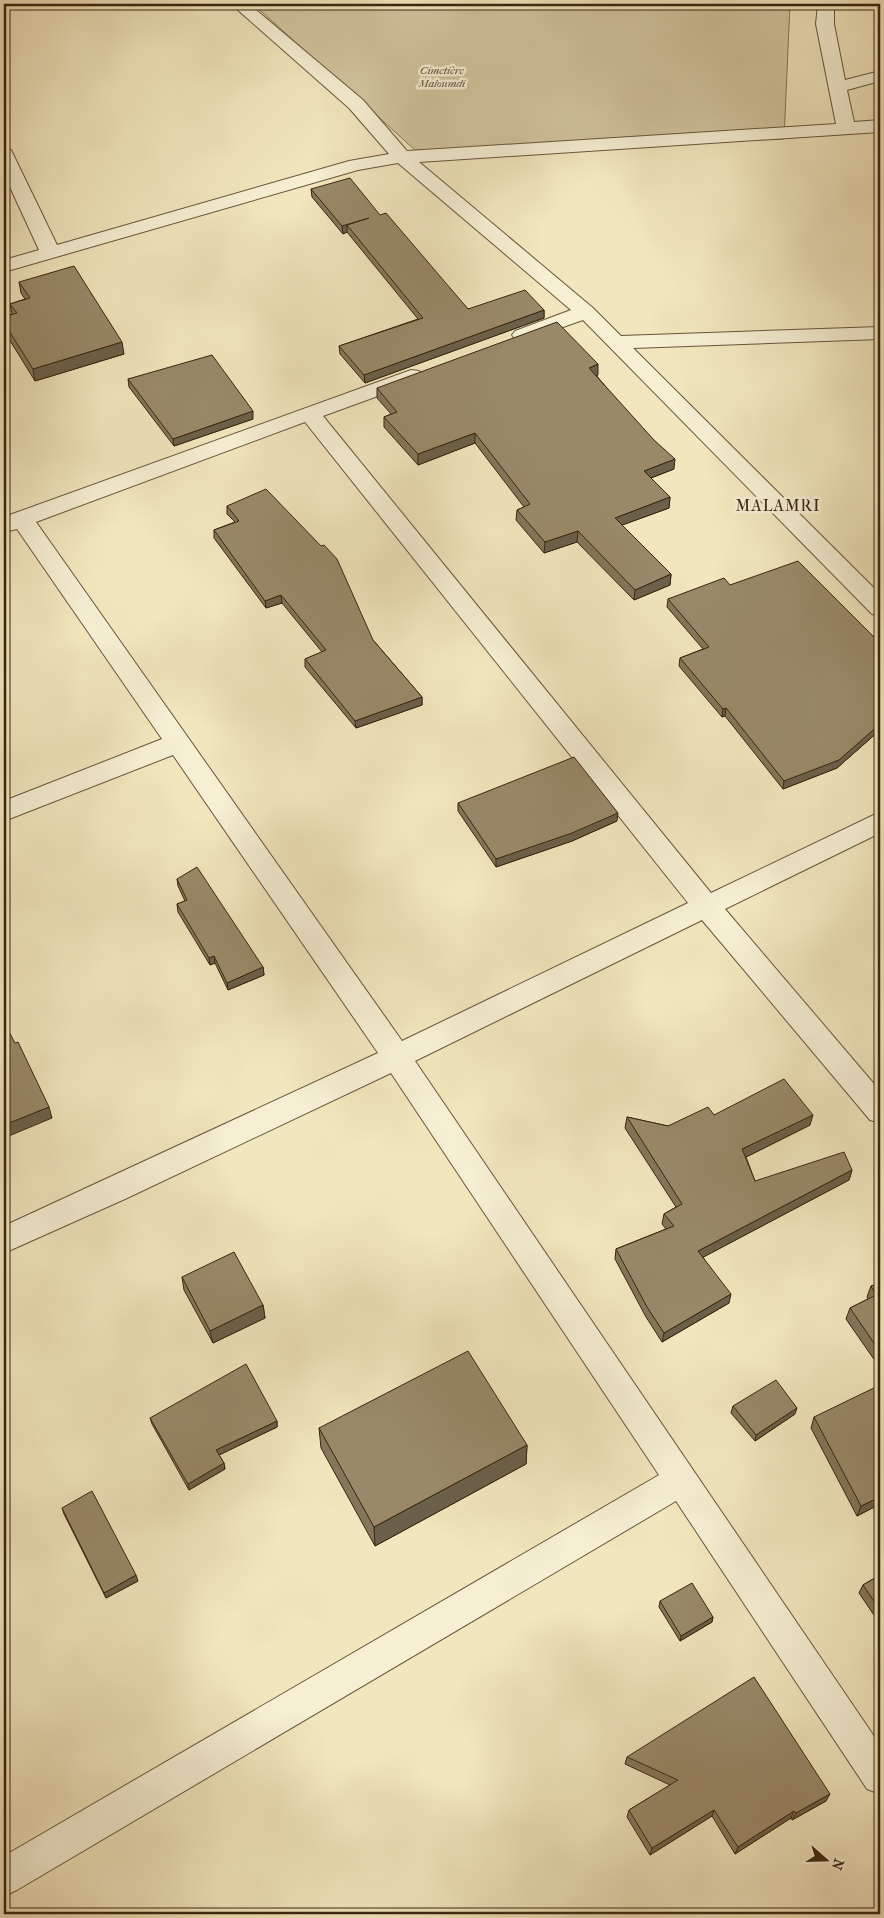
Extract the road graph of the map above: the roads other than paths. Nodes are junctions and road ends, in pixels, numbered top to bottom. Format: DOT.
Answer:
graph roads {
  1 [pos="239,4"];
  2 [pos="826,4"];
  3 [pos="880,76"];
  4 [pos="838,87"];
  5 [pos="880,126"];
  6 [pos="846,129"];
  7 [pos="4,154"];
  8 [pos="402,157"];
  9 [pos="52,253"];
  10 [pos="4,266"];
  11 [pos="586,312"];
  12 [pos="880,334"];
  13 [pos="503,342"];
  14 [pos="616,342"];
  15 [pos="429,369"];
  16 [pos="309,414"];
  17 [pos="13,522"];
  18 [pos="880,608"];
  19 [pos="178,743"];
  20 [pos="4,811"];
  21 [pos="880,822"];
  22 [pos="706,906"];
  23 [pos="396,1056"];
  24 [pos="880,1111"];
  25 [pos="4,1240"];
  26 [pos="681,1480"];
  27 [pos="880,1776"];
  28 [pos="4,1878"];
  1 -- 8 [label="street"];
  2 -- 4 [label="street"];
  3 -- 4 [label="street"];
  4 -- 6 [label="street"];
  5 -- 6 [label="street"];
  6 -- 8 [label="street"];
  7 -- 9 [label="street"];
  8 -- 9 [label="street"];
  8 -- 11 [label="street"];
  9 -- 10 [label="street"];
  11 -- 13 [label="street"];
  11 -- 14 [label="street"];
  12 -- 14 [label="street"];
  14 -- 18 [label="street"];
  15 -- 16 [label="street"];
  16 -- 17 [label="street"];
  16 -- 22 [label="street"];
  17 -- 19 [label="street"];
  19 -- 20 [label="street"];
  19 -- 23 [label="street"];
  21 -- 22 [label="street"];
  22 -- 23 [label="street"];
  22 -- 24 [label="street"];
  23 -- 25 [label="street"];
  23 -- 26 [label="street"];
  26 -- 27 [label="street"];
  26 -- 28 [label="street"];
}
